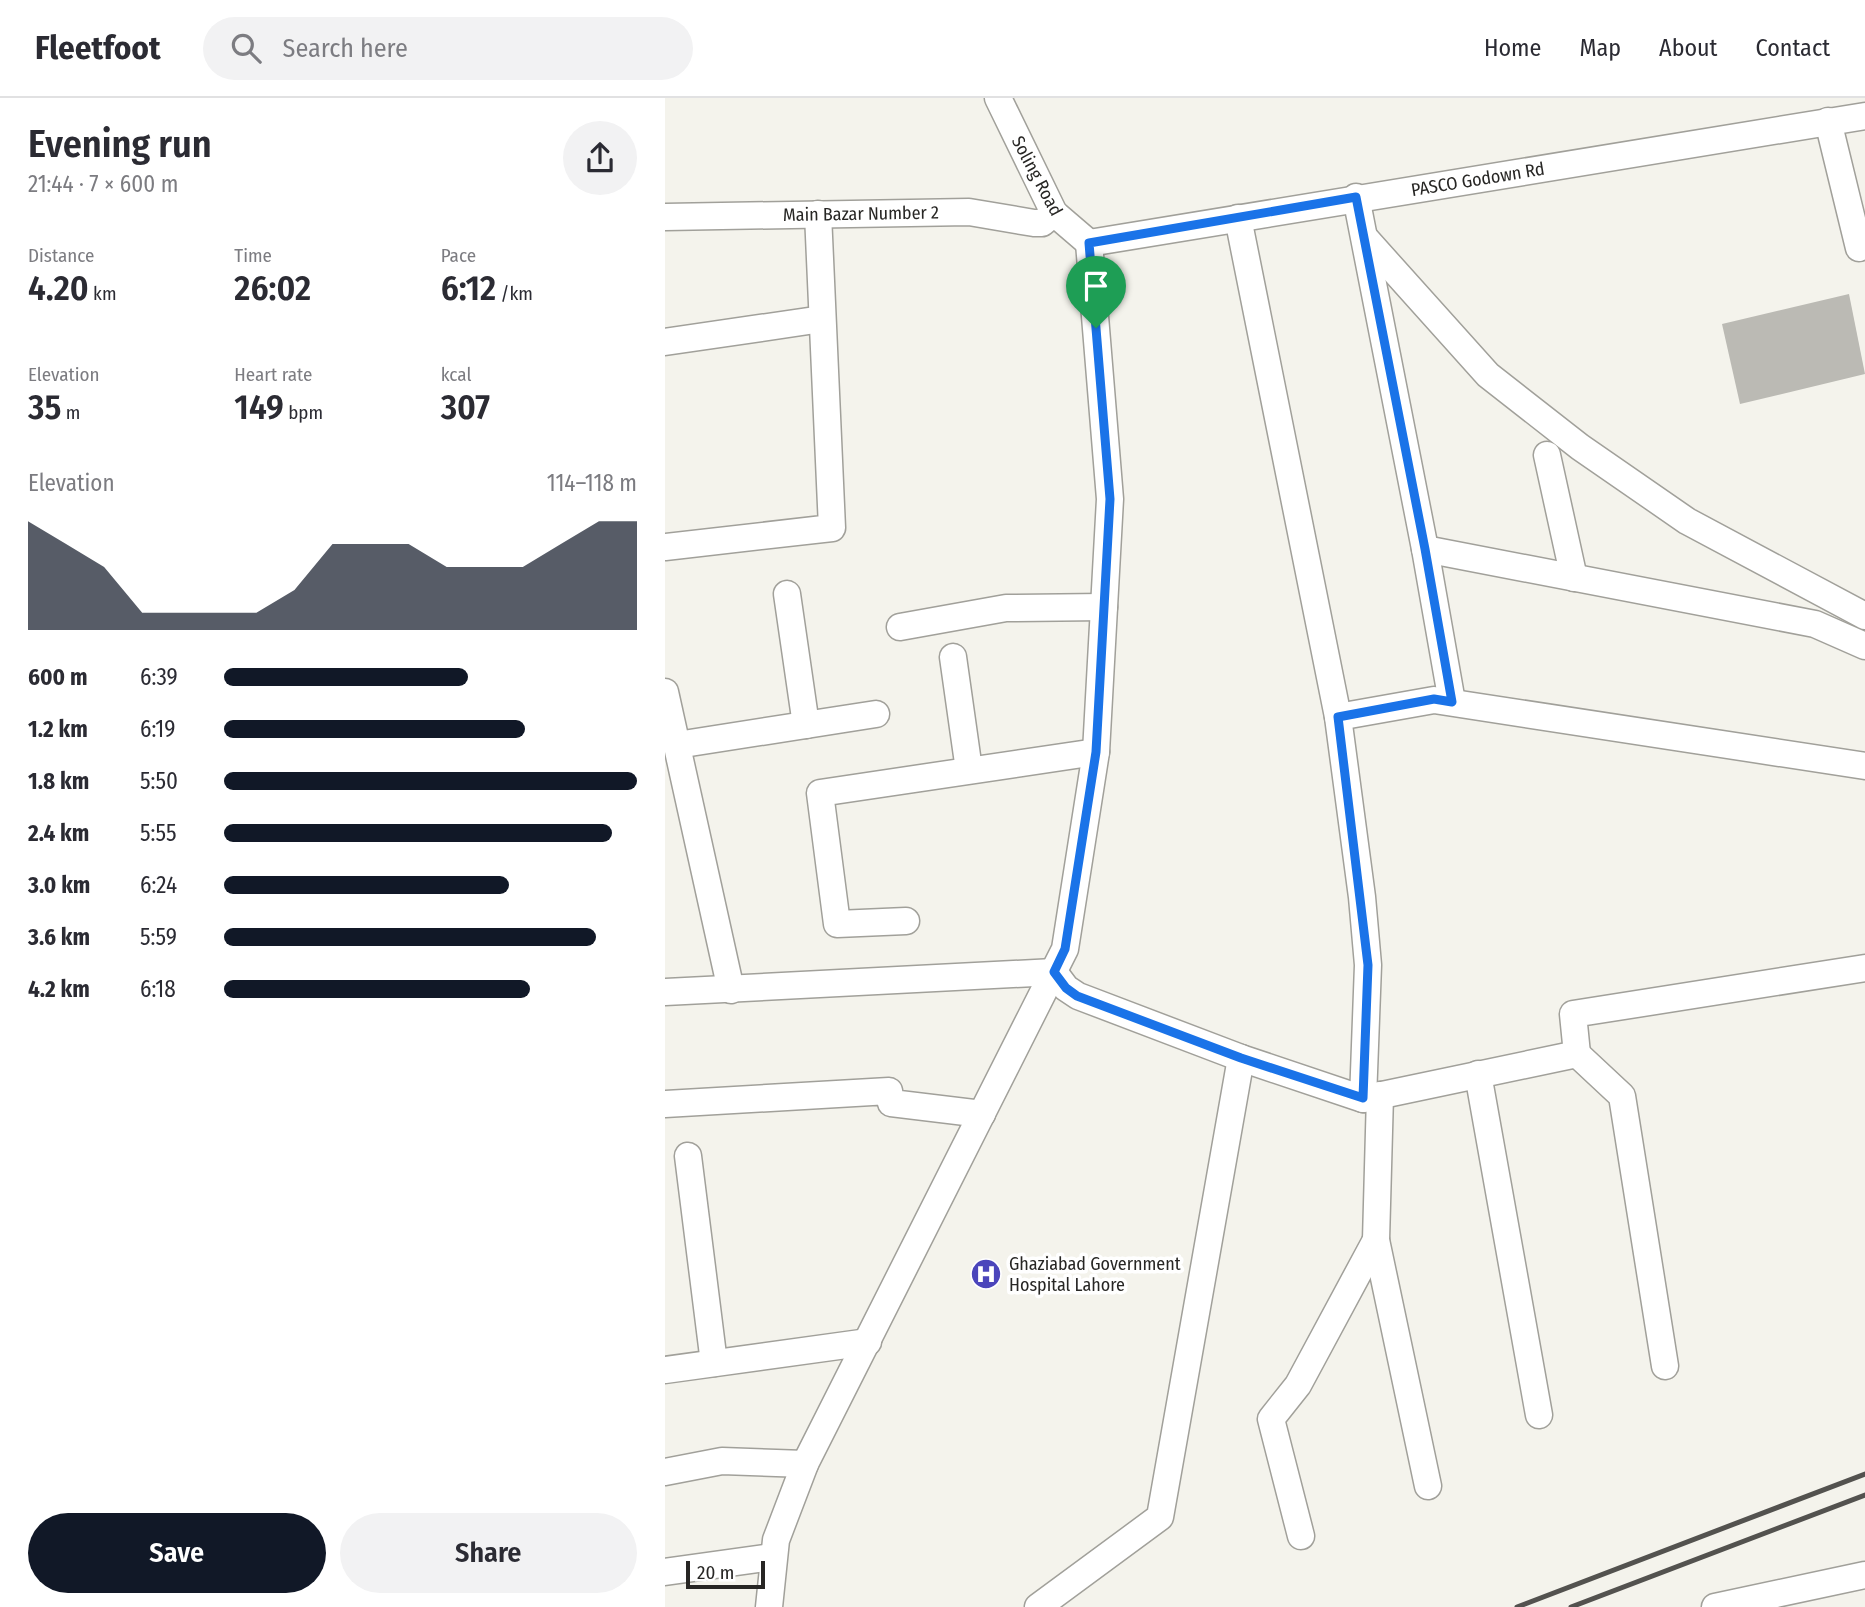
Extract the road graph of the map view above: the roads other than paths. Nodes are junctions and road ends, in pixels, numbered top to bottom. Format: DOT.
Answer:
graph roads {
  1 [pos="998,98"];
  2 [pos="1865,116"];
  3 [pos="1828,121"];
  4 [pos="1356,197"];
  5 [pos="1054,213"];
  6 [pos="818,214"];
  7 [pos="665,217"];
  8 [pos="1238,218"];
  9 [pos="1366,238"];
  10 [pos="1089,243"];
  11 [pos="1859,248"];
  12 [pos="822,319"];
  13 [pos="665,342"];
  14 [pos="1547,455"];
  15 [pos="665,547"];
  16 [pos="1425,549"];
  17 [pos="1574,578"];
  18 [pos="787,594"];
  19 [pos="1104,607"];
  20 [pos="1865,616"];
  21 [pos="900,627"];
  22 [pos="1865,646"];
  23 [pos="953,657"];
  24 [pos="665,692"];
  25 [pos="1452,702"];
  26 [pos="876,714"];
  27 [pos="1338,717"];
  28 [pos="806,725"];
  29 [pos="677,745"];
  30 [pos="1096,752"];
  31 [pos="1865,766"];
  32 [pos="969,770"];
  33 [pos="906,921"];
  34 [pos="1865,968"];
  35 [pos="1054,972"];
  36 [pos="731,989"];
  37 [pos="665,992"];
  38 [pos="1577,1054"];
  39 [pos="1241,1058"];
  40 [pos="1478,1074"];
  41 [pos="1371,1097"];
  42 [pos="665,1104"];
  43 [pos="982,1114"];
  44 [pos="688,1156"];
  45 [pos="1376,1240"];
  46 [pos="868,1342"];
  47 [pos="714,1363"];
  48 [pos="1665,1366"];
  49 [pos="665,1370"];
  50 [pos="1539,1415"];
  51 [pos="805,1464"];
  52 [pos="665,1472"];
  53 [pos="1428,1486"];
  54 [pos="1301,1536"];
  55 [pos="772,1556"];
  56 [pos="665,1572"];
  57 [pos="1865,1575"];
  58 [pos="769,1607"];
  59 [pos="1038,1607"];
  60 [pos="1715,1607"];
  1 -- 5 [label="street, Soling Road"];
  2 -- 3 [label="street, PASCO Godown Rd"];
  3 -- 4 [label="street, PASCO Godown Rd"];
  3 -- 11 [label="street"];
  4 -- 8 [label="street, PASCO Godown Rd"];
  4 -- 9 [label="street"];
  5 -- 6 [label="street, Main Bazar Number 2"];
  5 -- 10 [label="street, Soling Road"];
  6 -- 7 [label="street, Main Bazar Number 2"];
  6 -- 12 [label="street"];
  8 -- 10 [label="street, PASCO Godown Rd"];
  8 -- 27 [label="street"];
  9 -- 16 [label="street"];
  9 -- 20 [label="street"];
  10 -- 19 [label="street"];
  12 -- 13 [label="street"];
  12 -- 15 [label="street"];
  14 -- 17 [label="street"];
  16 -- 17 [label="street"];
  16 -- 25 [label="street"];
  17 -- 22 [label="street"];
  18 -- 28 [label="street"];
  19 -- 21 [label="street"];
  19 -- 30 [label="street"];
  23 -- 32 [label="street"];
  24 -- 29 [label="street"];
  25 -- 27 [label="street"];
  25 -- 31 [label="street"];
  26 -- 28 [label="street"];
  27 -- 41 [label="street"];
  28 -- 29 [label="street"];
  29 -- 36 [label="street"];
  30 -- 32 [label="street"];
  30 -- 35 [label="street"];
  32 -- 33 [label="street"];
  34 -- 38 [label="street"];
  35 -- 36 [label="street"];
  35 -- 39 [label="street"];
  35 -- 43 [label="street"];
  36 -- 37 [label="street"];
  38 -- 40 [label="street"];
  38 -- 48 [label="street"];
  39 -- 41 [label="street"];
  39 -- 59 [label="street"];
  40 -- 41 [label="street"];
  40 -- 50 [label="street"];
  41 -- 45 [label="street"];
  42 -- 43 [label="street"];
  43 -- 46 [label="street"];
  44 -- 47 [label="street"];
  45 -- 53 [label="street"];
  45 -- 54 [label="street"];
  46 -- 47 [label="street"];
  46 -- 51 [label="street"];
  47 -- 49 [label="street"];
  51 -- 52 [label="street"];
  51 -- 55 [label="street"];
  55 -- 56 [label="street"];
  55 -- 58 [label="street"];
  57 -- 60 [label="street"];
}
